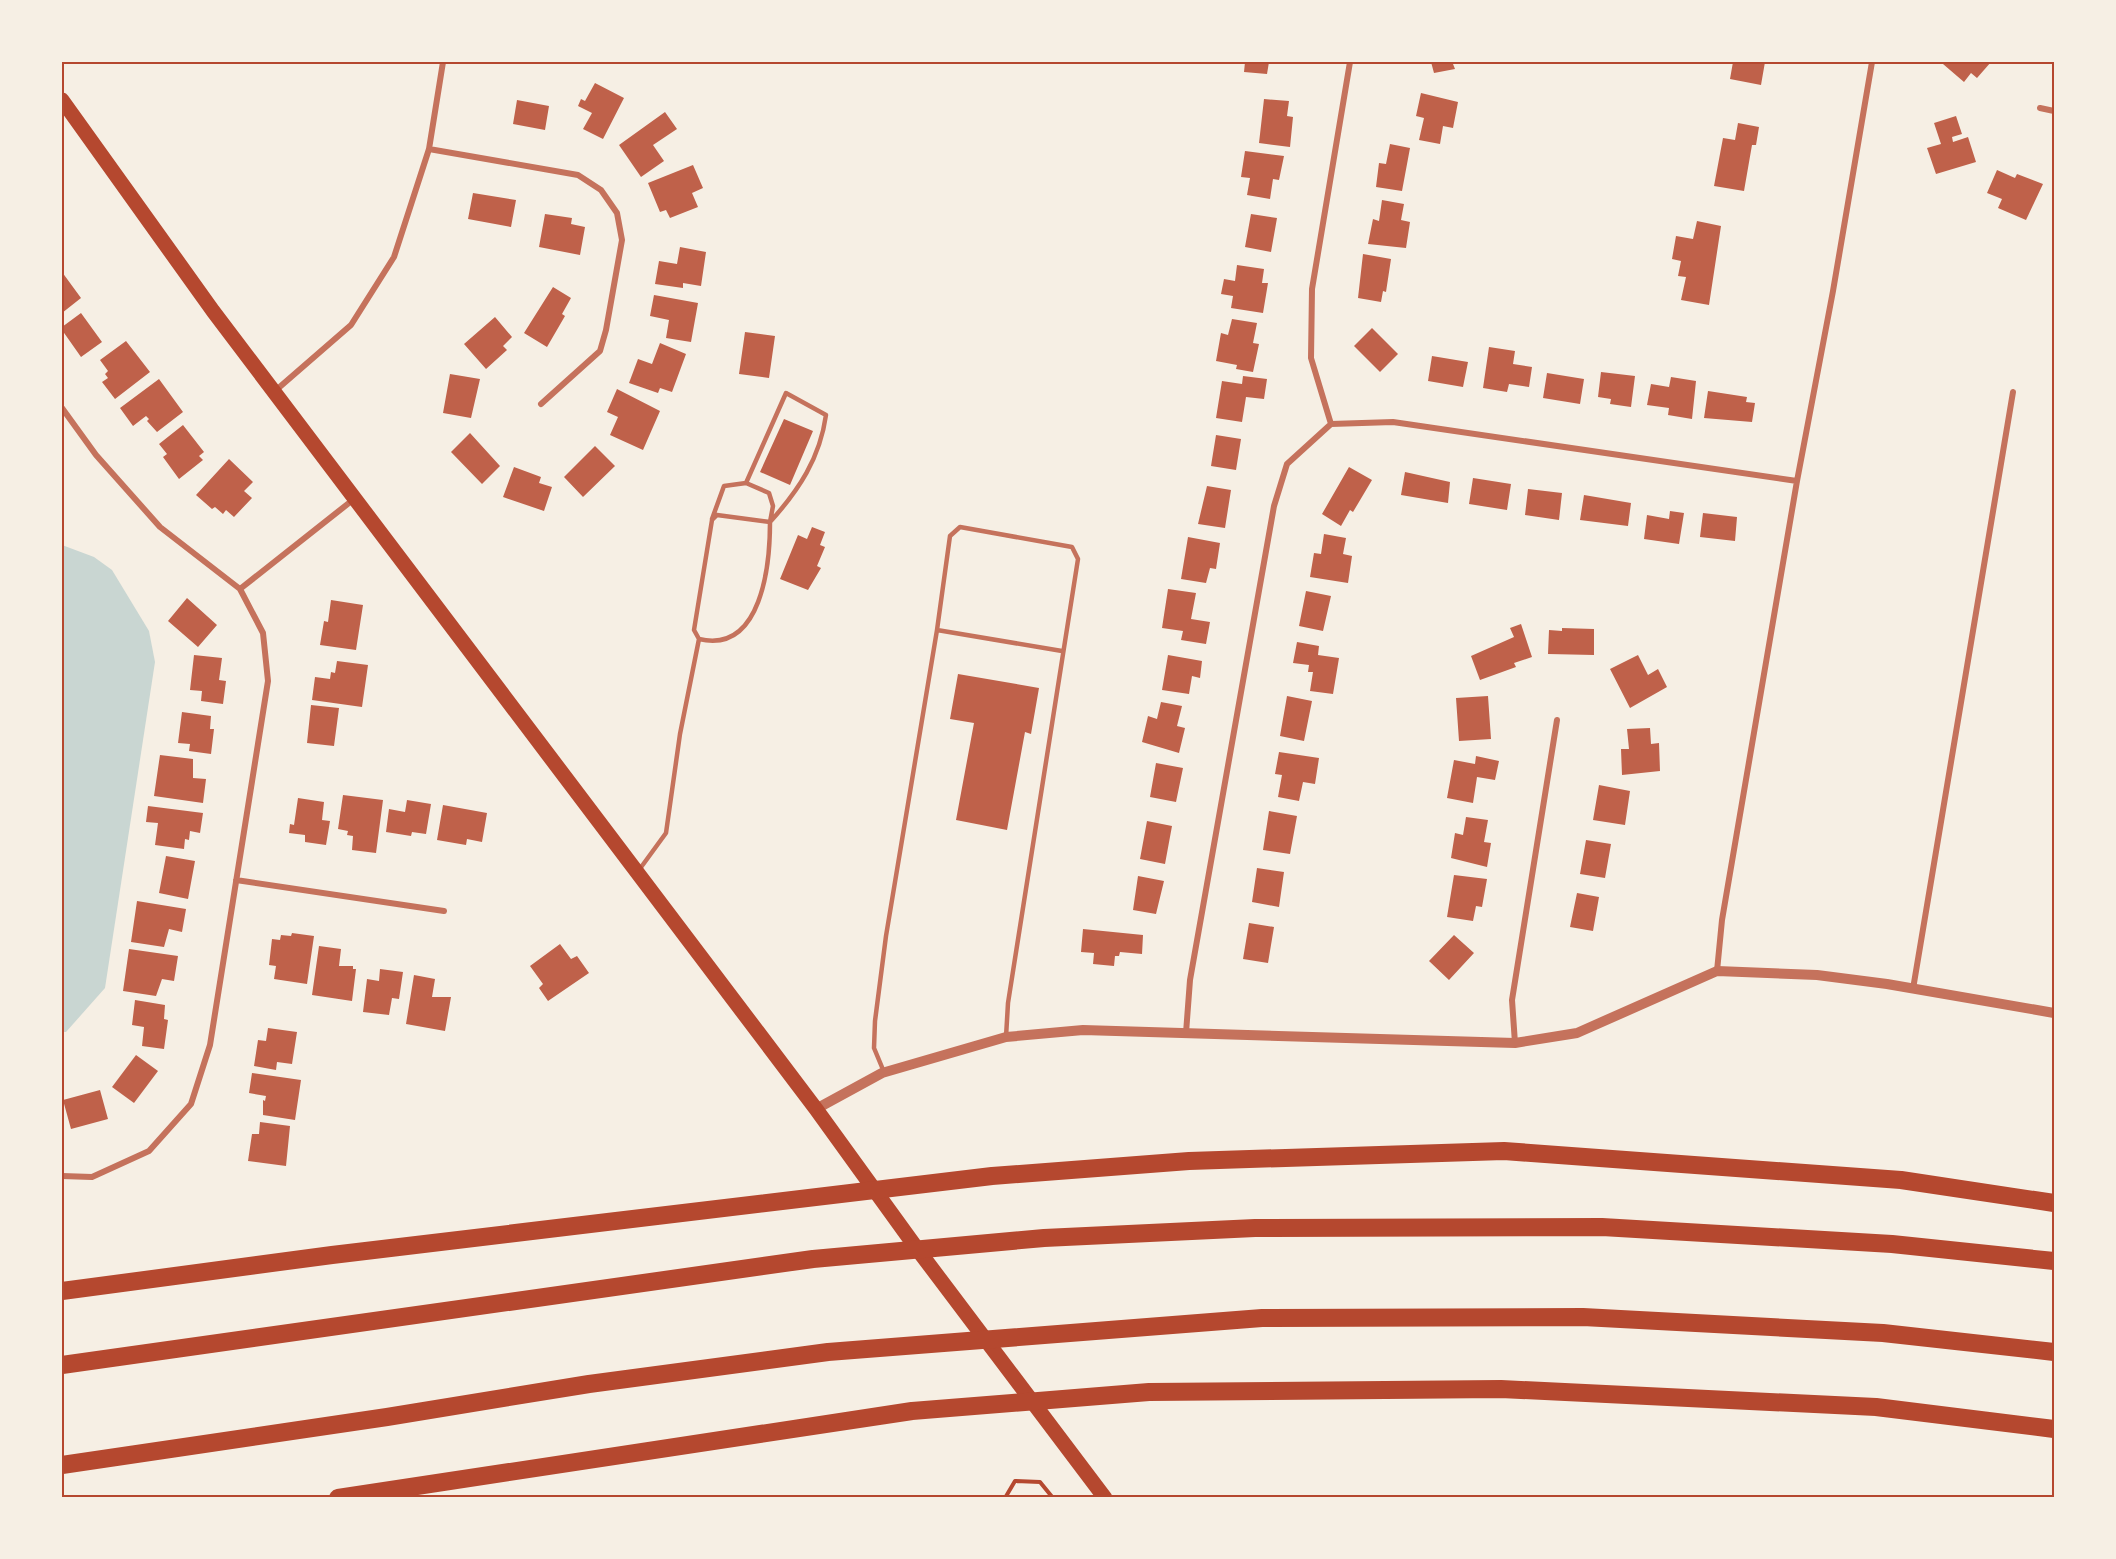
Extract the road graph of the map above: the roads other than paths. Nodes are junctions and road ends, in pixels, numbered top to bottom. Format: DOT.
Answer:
graph roads {
  1 [pos="442,62"];
  2 [pos="1350,62"];
  3 [pos="1872,62"];
  4 [pos="62,100"];
  5 [pos="2040,108"];
  6 [pos="2055,111"];
  7 [pos="429,149"];
  8 [pos="275,392"];
  9 [pos="2013,392"];
  10 [pos="541,404"];
  11 [pos="62,408"];
  12 [pos="1331,424"];
  13 [pos="1797,480"];
  14 [pos="746,483"];
  15 [pos="354,498"];
  16 [pos="712,520"];
  17 [pos="770,522"];
  18 [pos="240,589"];
  19 [pos="937,630"];
  20 [pos="699,639"];
  21 [pos="1062,651"];
  22 [pos="1557,720"];
  23 [pos="638,873"];
  24 [pos="236,880"];
  25 [pos="444,911"];
  26 [pos="1717,970"];
  27 [pos="1913,989"];
  28 [pos="2055,1013"];
  29 [pos="1186,1033"];
  30 [pos="1006,1037"];
  31 [pos="1515,1043"];
  32 [pos="884,1072"];
  33 [pos="816,1108"];
  34 [pos="62,1176"];
  35 [pos="2055,1203"];
  36 [pos="2055,1260"];
  37 [pos="62,1292"];
  38 [pos="2055,1352"];
  39 [pos="62,1365"];
  40 [pos="2055,1429"];
  41 [pos="62,1465"];
  42 [pos="338,1497"];
  43 [pos="1105,1497"];
  1 -- 7 [label="street"];
  2 -- 12 [label="street"];
  3 -- 13 [label="street"];
  4 -- 8 [label="main road"];
  5 -- 6 [label="street"];
  7 -- 8 [label="street"];
  7 -- 10 [label="street"];
  8 -- 15 [label="main road"];
  9 -- 27 [label="street"];
  11 -- 18 [label="street"];
  12 -- 13 [label="street"];
  12 -- 29 [label="street"];
  13 -- 26 [label="street"];
  14 -- 16 [label="lane"];
  14 -- 17 [label="lane"];
  14 -- 17 [label="lane"];
  15 -- 18 [label="street"];
  15 -- 23 [label="main road"];
  16 -- 17 [label="lane"];
  16 -- 20 [label="lane"];
  17 -- 20 [label="lane"];
  18 -- 24 [label="street"];
  19 -- 21 [label="lane"];
  19 -- 21 [label="lane"];
  19 -- 32 [label="lane"];
  20 -- 23 [label="lane"];
  21 -- 30 [label="lane"];
  22 -- 31 [label="street"];
  23 -- 33 [label="main road"];
  24 -- 25 [label="street"];
  24 -- 34 [label="street"];
  26 -- 27 [label="street"];
  26 -- 31 [label="street"];
  27 -- 28 [label="street"];
  29 -- 30 [label="street"];
  29 -- 31 [label="street"];
  30 -- 32 [label="street"];
  32 -- 33 [label="street"];
  33 -- 43 [label="main road"];
  35 -- 37 [label="highway"];
  36 -- 39 [label="highway"];
  38 -- 41 [label="highway"];
  40 -- 42 [label="highway"];
}
